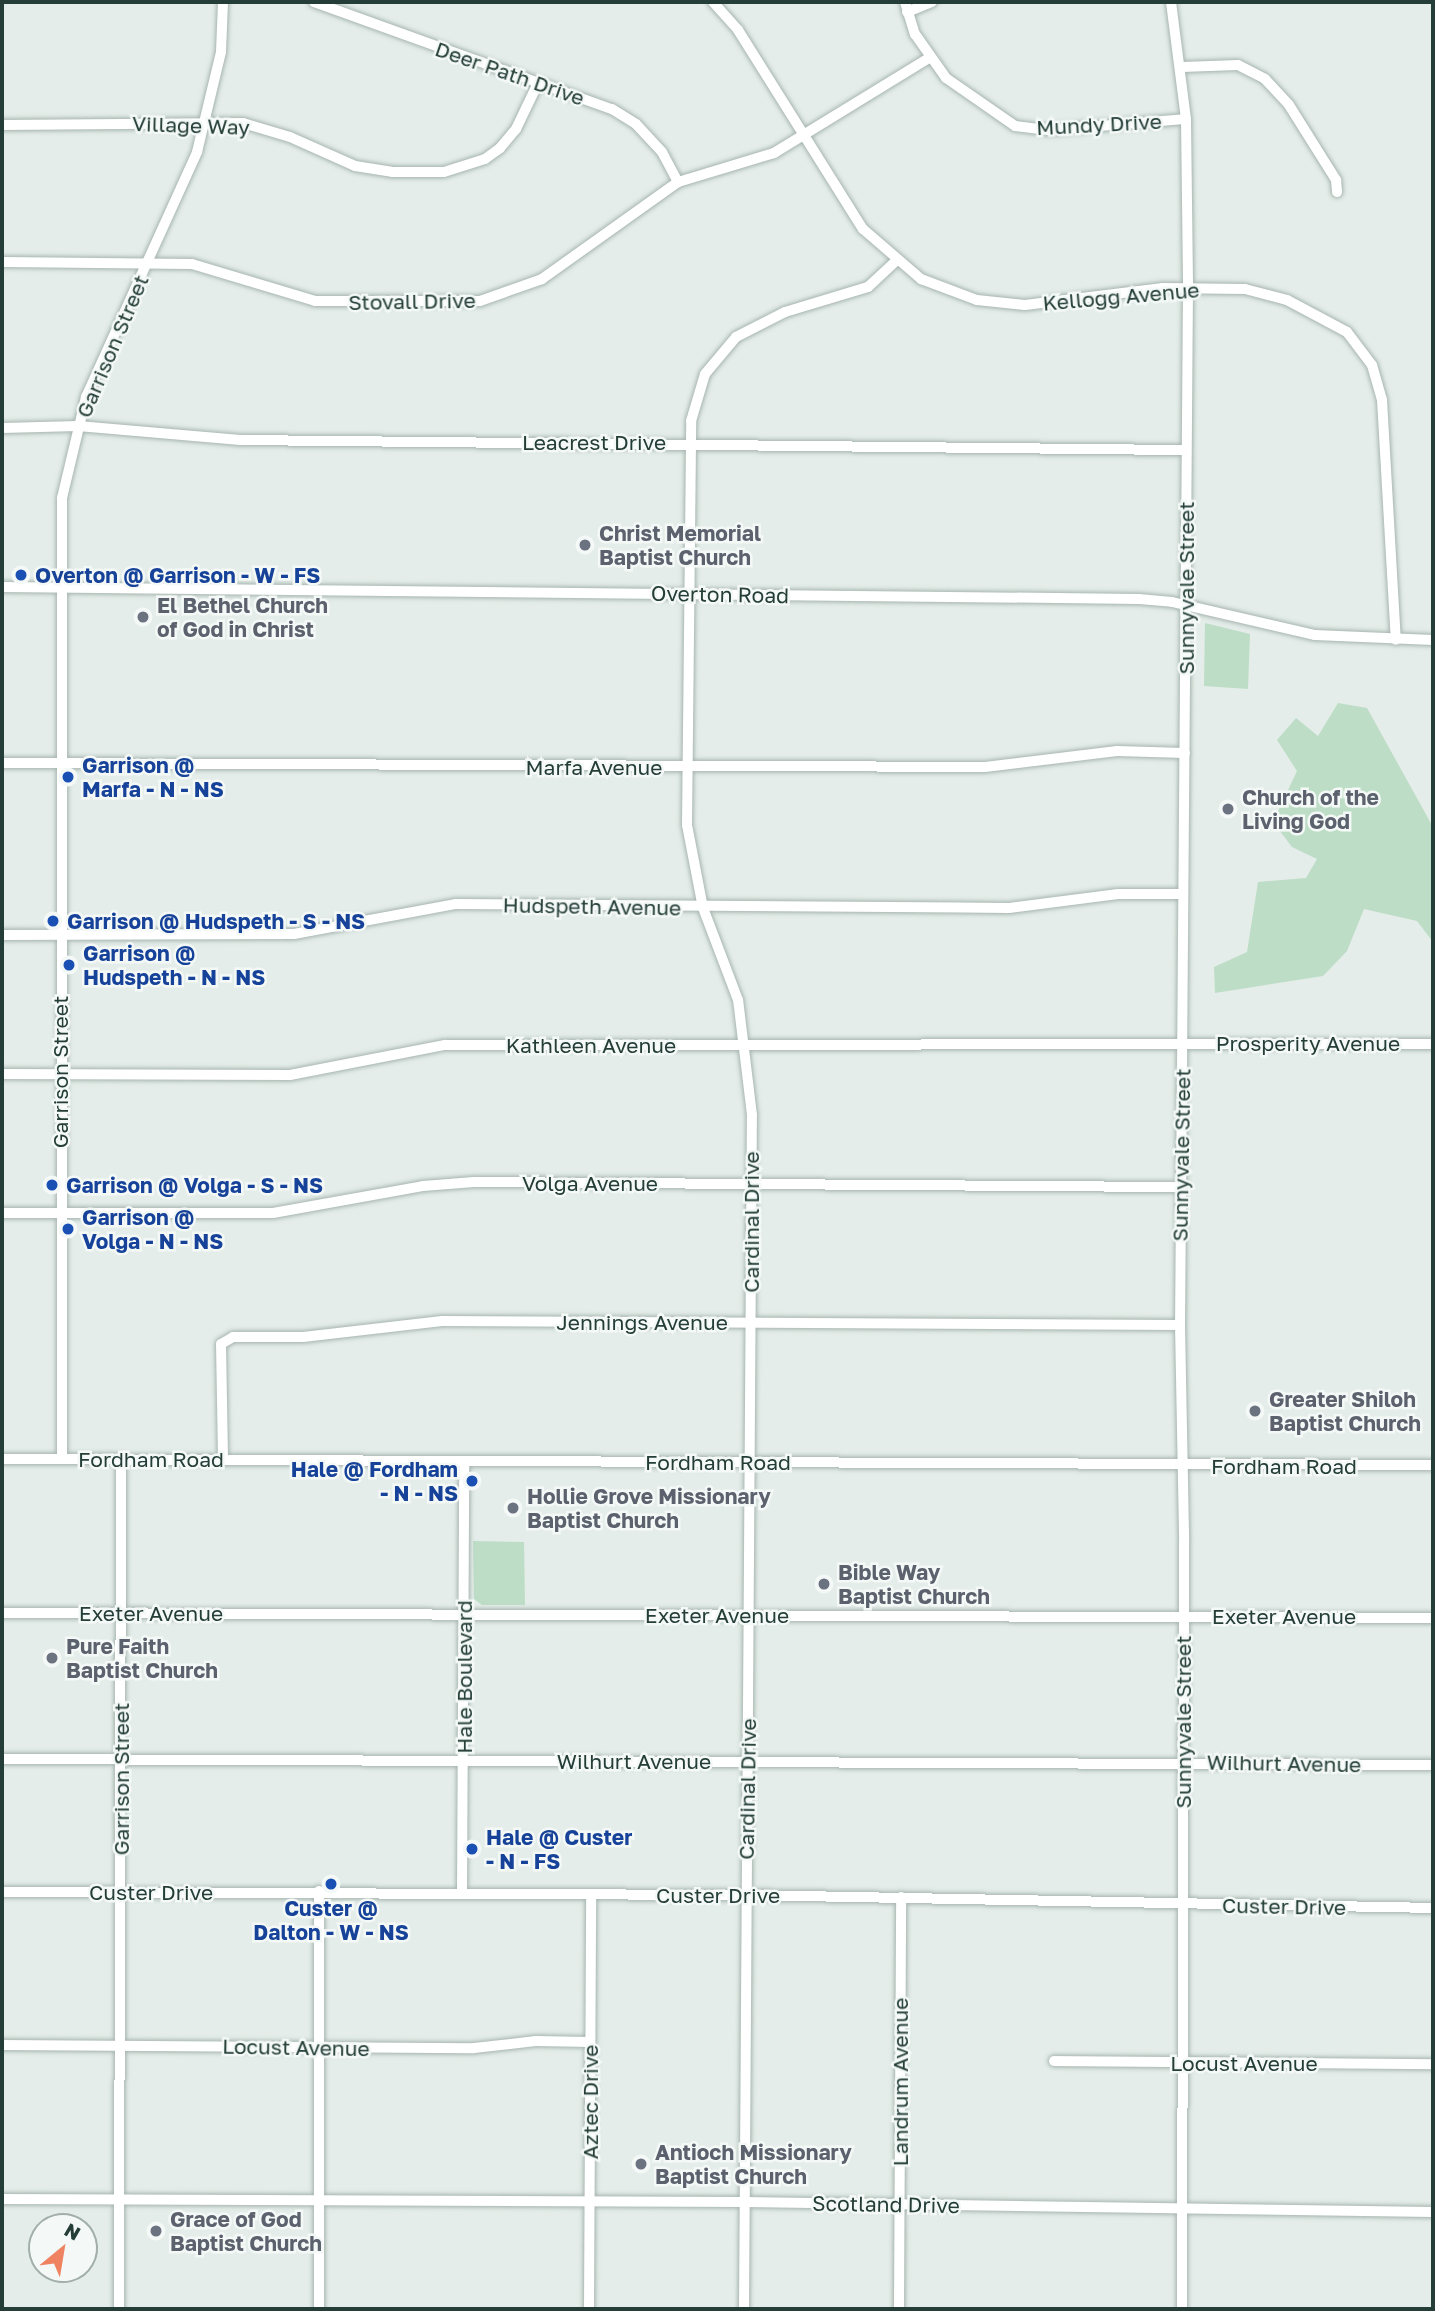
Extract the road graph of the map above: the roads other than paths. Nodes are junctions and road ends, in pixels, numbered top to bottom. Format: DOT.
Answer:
graph roads {
  1 [pos="223,2"];
  2 [pos="314,2"];
  3 [pos="713,2"];
  4 [pos="932,2"];
  5 [pos="1171,2"];
  6 [pos="906,7"];
  7 [pos="929,58"];
  8 [pos="1182,67"];
  9 [pos="538,83"];
  10 [pos="1186,119"];
  11 [pos="206,121"];
  12 [pos="2,124"];
  13 [pos="803,136"];
  14 [pos="678,182"];
  15 [pos="1337,192"];
  16 [pos="895,261"];
  17 [pos="2,262"];
  18 [pos="147,263"];
  19 [pos="1188,288"];
  20 [pos="78,426"];
  21 [pos="2,428"];
  22 [pos="691,443"];
  23 [pos="1186,450"];
  24 [pos="2,587"];
  25 [pos="61,587"];
  26 [pos="689,594"];
  27 [pos="1188,605"];
  28 [pos="1396,640"];
  29 [pos="1433,640"];
  30 [pos="1185,753"];
  31 [pos="2,763"];
  32 [pos="60,763"];
  33 [pos="687,767"];
  34 [pos="1183,894"];
  35 [pos="703,908"];
  36 [pos="2,935"];
  37 [pos="59,936"];
  38 [pos="1182,1042"];
  39 [pos="1433,1044"];
  40 [pos="746,1045"];
  41 [pos="2,1074"];
  42 [pos="60,1074"];
  43 [pos="751,1185"];
  44 [pos="1181,1187"];
  45 [pos="2,1213"];
  46 [pos="60,1213"];
  47 [pos="750,1322"];
  48 [pos="1180,1325"];
  49 [pos="2,1458"];
  50 [pos="121,1458"];
  51 [pos="223,1458"];
  52 [pos="62,1459"];
  53 [pos="464,1461"];
  54 [pos="749,1462"];
  55 [pos="1433,1465"];
  56 [pos="1181,1466"];
  57 [pos="2,1613"];
  58 [pos="464,1613"];
  59 [pos="122,1614"];
  60 [pos="748,1616"];
  61 [pos="1183,1616"];
  62 [pos="1433,1618"];
  63 [pos="2,1759"];
  64 [pos="121,1759"];
  65 [pos="463,1759"];
  66 [pos="747,1762"];
  67 [pos="1183,1762"];
  68 [pos="1433,1765"];
  69 [pos="318,1891"];
  70 [pos="2,1892"];
  71 [pos="121,1892"];
  72 [pos="462,1893"];
  73 [pos="591,1894"];
  74 [pos="746,1895"];
  75 [pos="901,1897"];
  76 [pos="1182,1905"];
  77 [pos="1433,1908"];
  78 [pos="590,2042"];
  79 [pos="116,2044"];
  80 [pos="2,2045"];
  81 [pos="320,2049"];
  82 [pos="1054,2061"];
  83 [pos="1183,2063"];
  84 [pos="1433,2064"];
  85 [pos="2,2199"];
  86 [pos="118,2200"];
  87 [pos="320,2200"];
  88 [pos="590,2201"];
  89 [pos="744,2202"];
  90 [pos="900,2204"];
  91 [pos="1182,2208"];
  92 [pos="1433,2211"];
  93 [pos="119,2309"];
  94 [pos="319,2309"];
  95 [pos="589,2309"];
  96 [pos="744,2309"];
  97 [pos="899,2309"];
  98 [pos="1182,2309"];
  1 -- 11 [label="street, Garrison Street"];
  2 -- 9 [label="street, Deer Path Drive"];
  3 -- 13 [label="street, Kellogg Avenue"];
  4 -- 6 [label="street"];
  5 -- 8 [label="street, Sunnyvale Street"];
  6 -- 7 [label="street, Mundy Drive"];
  7 -- 10 [label="street, Mundy Drive"];
  7 -- 13 [label="street, Stovall Drive"];
  8 -- 10 [label="street, Sunnyvale Street"];
  8 -- 15 [label="street"];
  9 -- 11 [label="street, Village Way"];
  9 -- 14 [label="street, Deer Path Drive"];
  10 -- 19 [label="street, Sunnyvale Street"];
  11 -- 12 [label="street, Village Way"];
  11 -- 18 [label="street, Garrison Street"];
  13 -- 14 [label="street, Stovall Drive"];
  13 -- 16 [label="street, Kellogg Avenue"];
  14 -- 18 [label="street, Stovall Drive"];
  16 -- 19 [label="street, Kellogg Avenue"];
  16 -- 22 [label="street, Cardinal Drive"];
  17 -- 18 [label="street, Stovall Drive"];
  18 -- 20 [label="street, Garrison Street"];
  19 -- 23 [label="street, Sunnyvale Street"];
  19 -- 28 [label="street, Kellogg Avenue"];
  20 -- 21 [label="street, Leacrest Drive"];
  20 -- 22 [label="street, Leacrest Drive"];
  20 -- 25 [label="street, Garrison Street"];
  22 -- 23 [label="street, Leacrest Drive"];
  22 -- 26 [label="street, Cardinal Drive"];
  23 -- 27 [label="street, Sunnyvale Street"];
  24 -- 25 [label="street, Overton Road"];
  25 -- 26 [label="street, Overton Road"];
  25 -- 32 [label="street, Garrison Street"];
  26 -- 27 [label="street, Overton Road"];
  26 -- 33 [label="street, Cardinal Drive"];
  27 -- 28 [label="street, Overton Road"];
  27 -- 30 [label="street, Sunnyvale Street"];
  28 -- 29 [label="street, Overton Road"];
  30 -- 33 [label="street, Marfa Avenue"];
  30 -- 34 [label="street, Sunnyvale Street"];
  31 -- 32 [label="street, Marfa Avenue"];
  32 -- 33 [label="street, Marfa Avenue"];
  32 -- 37 [label="street, Garrison Street"];
  33 -- 35 [label="street, Cardinal Drive"];
  34 -- 35 [label="street, Hudspeth Avenue"];
  34 -- 38 [label="street, Sunnyvale Street"];
  35 -- 37 [label="street, Hudspeth Avenue"];
  35 -- 40 [label="street, Cardinal Drive"];
  36 -- 37 [label="street, Hudspeth Avenue"];
  37 -- 42 [label="street, Garrison Street"];
  38 -- 39 [label="street, Prosperity Avenue"];
  38 -- 40 [label="street, Kathleen Avenue"];
  38 -- 44 [label="street, Sunnyvale Street"];
  40 -- 42 [label="street, Kathleen Avenue"];
  40 -- 43 [label="street, Cardinal Drive"];
  41 -- 42 [label="street, Kathleen Avenue"];
  42 -- 46 [label="street, Garrison Street"];
  43 -- 44 [label="street, Volga Avenue"];
  43 -- 46 [label="street, Volga Avenue"];
  43 -- 47 [label="street, Cardinal Drive"];
  44 -- 48 [label="street, Sunnyvale Street"];
  45 -- 46 [label="street, Volga Avenue"];
  46 -- 52 [label="street, Garrison Street"];
  47 -- 48 [label="street, Jennings Avenue"];
  47 -- 51 [label="street, Jennings Avenue"];
  47 -- 54 [label="street, Cardinal Drive"];
  48 -- 56 [label="street, Sunnyvale Street"];
  49 -- 52 [label="street, Fordham Road"];
  50 -- 51 [label="street, Fordham Road"];
  50 -- 52 [label="street, Fordham Road"];
  50 -- 59 [label="street, Garrison Street"];
  51 -- 53 [label="street, Fordham Road"];
  53 -- 54 [label="street, Fordham Road"];
  53 -- 58 [label="street, Hale Boulevard"];
  54 -- 56 [label="street, Fordham Road"];
  54 -- 60 [label="street, Cardinal Drive"];
  55 -- 56 [label="street, Fordham Road"];
  56 -- 61 [label="street, Sunnyvale Street"];
  57 -- 59 [label="street, Exeter Avenue"];
  58 -- 59 [label="street, Exeter Avenue"];
  58 -- 60 [label="street, Exeter Avenue"];
  58 -- 65 [label="street, Hale Boulevard"];
  59 -- 64 [label="street, Garrison Street"];
  60 -- 61 [label="street, Exeter Avenue"];
  60 -- 66 [label="street, Cardinal Drive"];
  61 -- 62 [label="street, Exeter Avenue"];
  61 -- 67 [label="street, Sunnyvale Street"];
  63 -- 64 [label="street, Wilhurt Avenue"];
  64 -- 65 [label="street, Wilhurt Avenue"];
  64 -- 71 [label="street, Garrison Street"];
  65 -- 66 [label="street, Wilhurt Avenue"];
  65 -- 72 [label="street, Hale Boulevard"];
  66 -- 67 [label="street, Wilhurt Avenue"];
  66 -- 74 [label="street, Cardinal Drive"];
  67 -- 68 [label="street, Wilhurt Avenue"];
  67 -- 76 [label="street, Sunnyvale Street"];
  69 -- 71 [label="street, Custer Drive"];
  69 -- 72 [label="street, Custer Drive"];
  69 -- 81 [label="street"];
  70 -- 71 [label="street, Custer Drive"];
  71 -- 79 [label="street, Garrison Street"];
  72 -- 73 [label="street, Custer Drive"];
  73 -- 74 [label="street, Custer Drive"];
  73 -- 78 [label="street, Aztec Drive"];
  74 -- 75 [label="street, Custer Drive"];
  74 -- 89 [label="street, Cardinal Drive"];
  75 -- 76 [label="street, Custer Drive"];
  75 -- 90 [label="street, Landrum Avenue"];
  76 -- 77 [label="street, Custer Drive"];
  76 -- 83 [label="street, Sunnyvale Street"];
  78 -- 81 [label="street, Locust Avenue"];
  78 -- 88 [label="street, Aztec Drive"];
  79 -- 80 [label="street, Locust Avenue"];
  79 -- 81 [label="street, Locust Avenue"];
  79 -- 86 [label="street, Garrison Street"];
  81 -- 87 [label="street"];
  82 -- 83 [label="street, Locust Avenue"];
  83 -- 84 [label="street, Locust Avenue"];
  83 -- 91 [label="street, Sunnyvale Street"];
  85 -- 86 [label="street, Scotland Drive"];
  86 -- 87 [label="street, Scotland Drive"];
  86 -- 93 [label="street, Garrison Street"];
  87 -- 88 [label="street, Scotland Drive"];
  87 -- 94 [label="street"];
  88 -- 89 [label="street, Scotland Drive"];
  88 -- 95 [label="street, Aztec Drive"];
  89 -- 90 [label="street, Scotland Drive"];
  89 -- 96 [label="street, Cardinal Drive"];
  90 -- 91 [label="street, Scotland Drive"];
  90 -- 97 [label="street, Landrum Avenue"];
  91 -- 92 [label="street, Scotland Drive"];
  91 -- 98 [label="street, Sunnyvale Street"];
}
